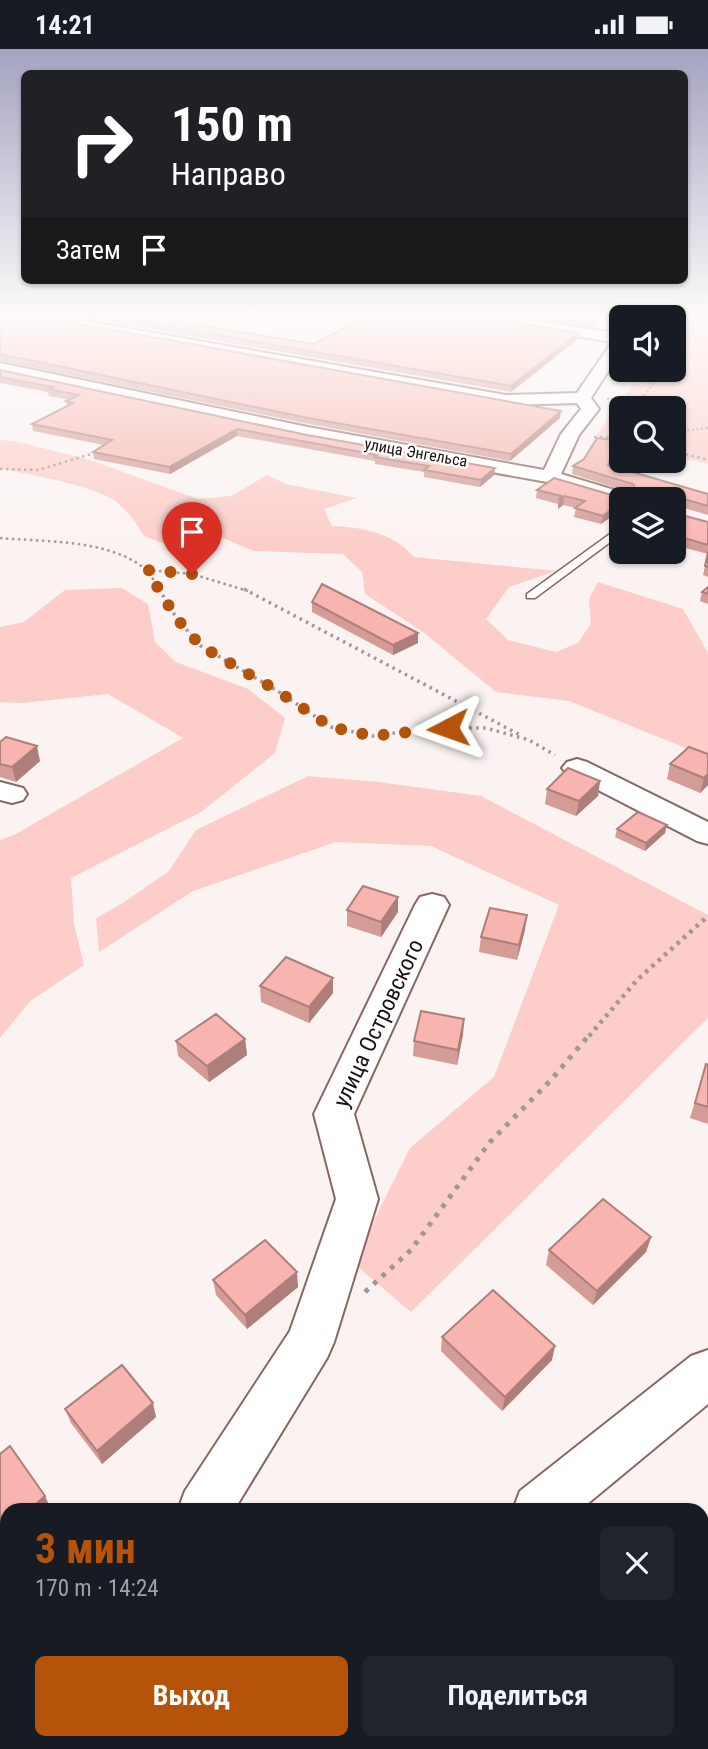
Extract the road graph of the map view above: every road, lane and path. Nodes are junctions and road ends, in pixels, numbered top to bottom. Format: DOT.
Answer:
graph roads {
  1 [pos="115,392"];
  2 [pos="463,392"];
  3 [pos="586,392"];
  4 [pos="647,392"];
  5 [pos="645,395"];
  6 [pos="640,396"];
  7 [pos="582,398"];
  8 [pos="708,428"];
  9 [pos="686,431"];
  10 [pos="101,451"];
  11 [pos="686,454"];
  12 [pos="708,460"];
  13 [pos="0,469"];
  14 [pos="550,477"];
  15 [pos="609,495"];
  16 [pos="0,538"];
  17 [pos="609,538"];
  18 [pos="147,570"];
  19 [pos="531,596"];
  20 [pos="529,740"];
  21 [pos="577,768"];
  22 [pos="708,834"];
  23 [pos="432,905"];
  24 [pos="708,916"];
  25 [pos="361,1296"];
  26 [pos="708,1373"];
  27 [pos="208,1503"];
  28 [pos="548,1503"];
  1 -- 14 [label="street, улица Энгельса"];
  2 -- 7 [label="street"];
  3 -- 7 [label="street"];
  4 -- 5 [label="path"];
  5 -- 6 [label="path"];
  7 -- 14 [label="street"];
  8 -- 9 [label="path"];
  10 -- 13 [label="path"];
  11 -- 12 [label="path"];
  14 -- 15 [label="street, улица Энгельса"];
  16 -- 18 [label="path"];
  17 -- 19 [label="lane"];
  18 -- 20 [label="path"];
  18 -- 20 [label="path"];
  20 -- 21 [label="path"];
  21 -- 22 [label="street"];
  23 -- 27 [label="street, улица Островского"];
  24 -- 25 [label="path"];
  26 -- 28 [label="street"];
}
